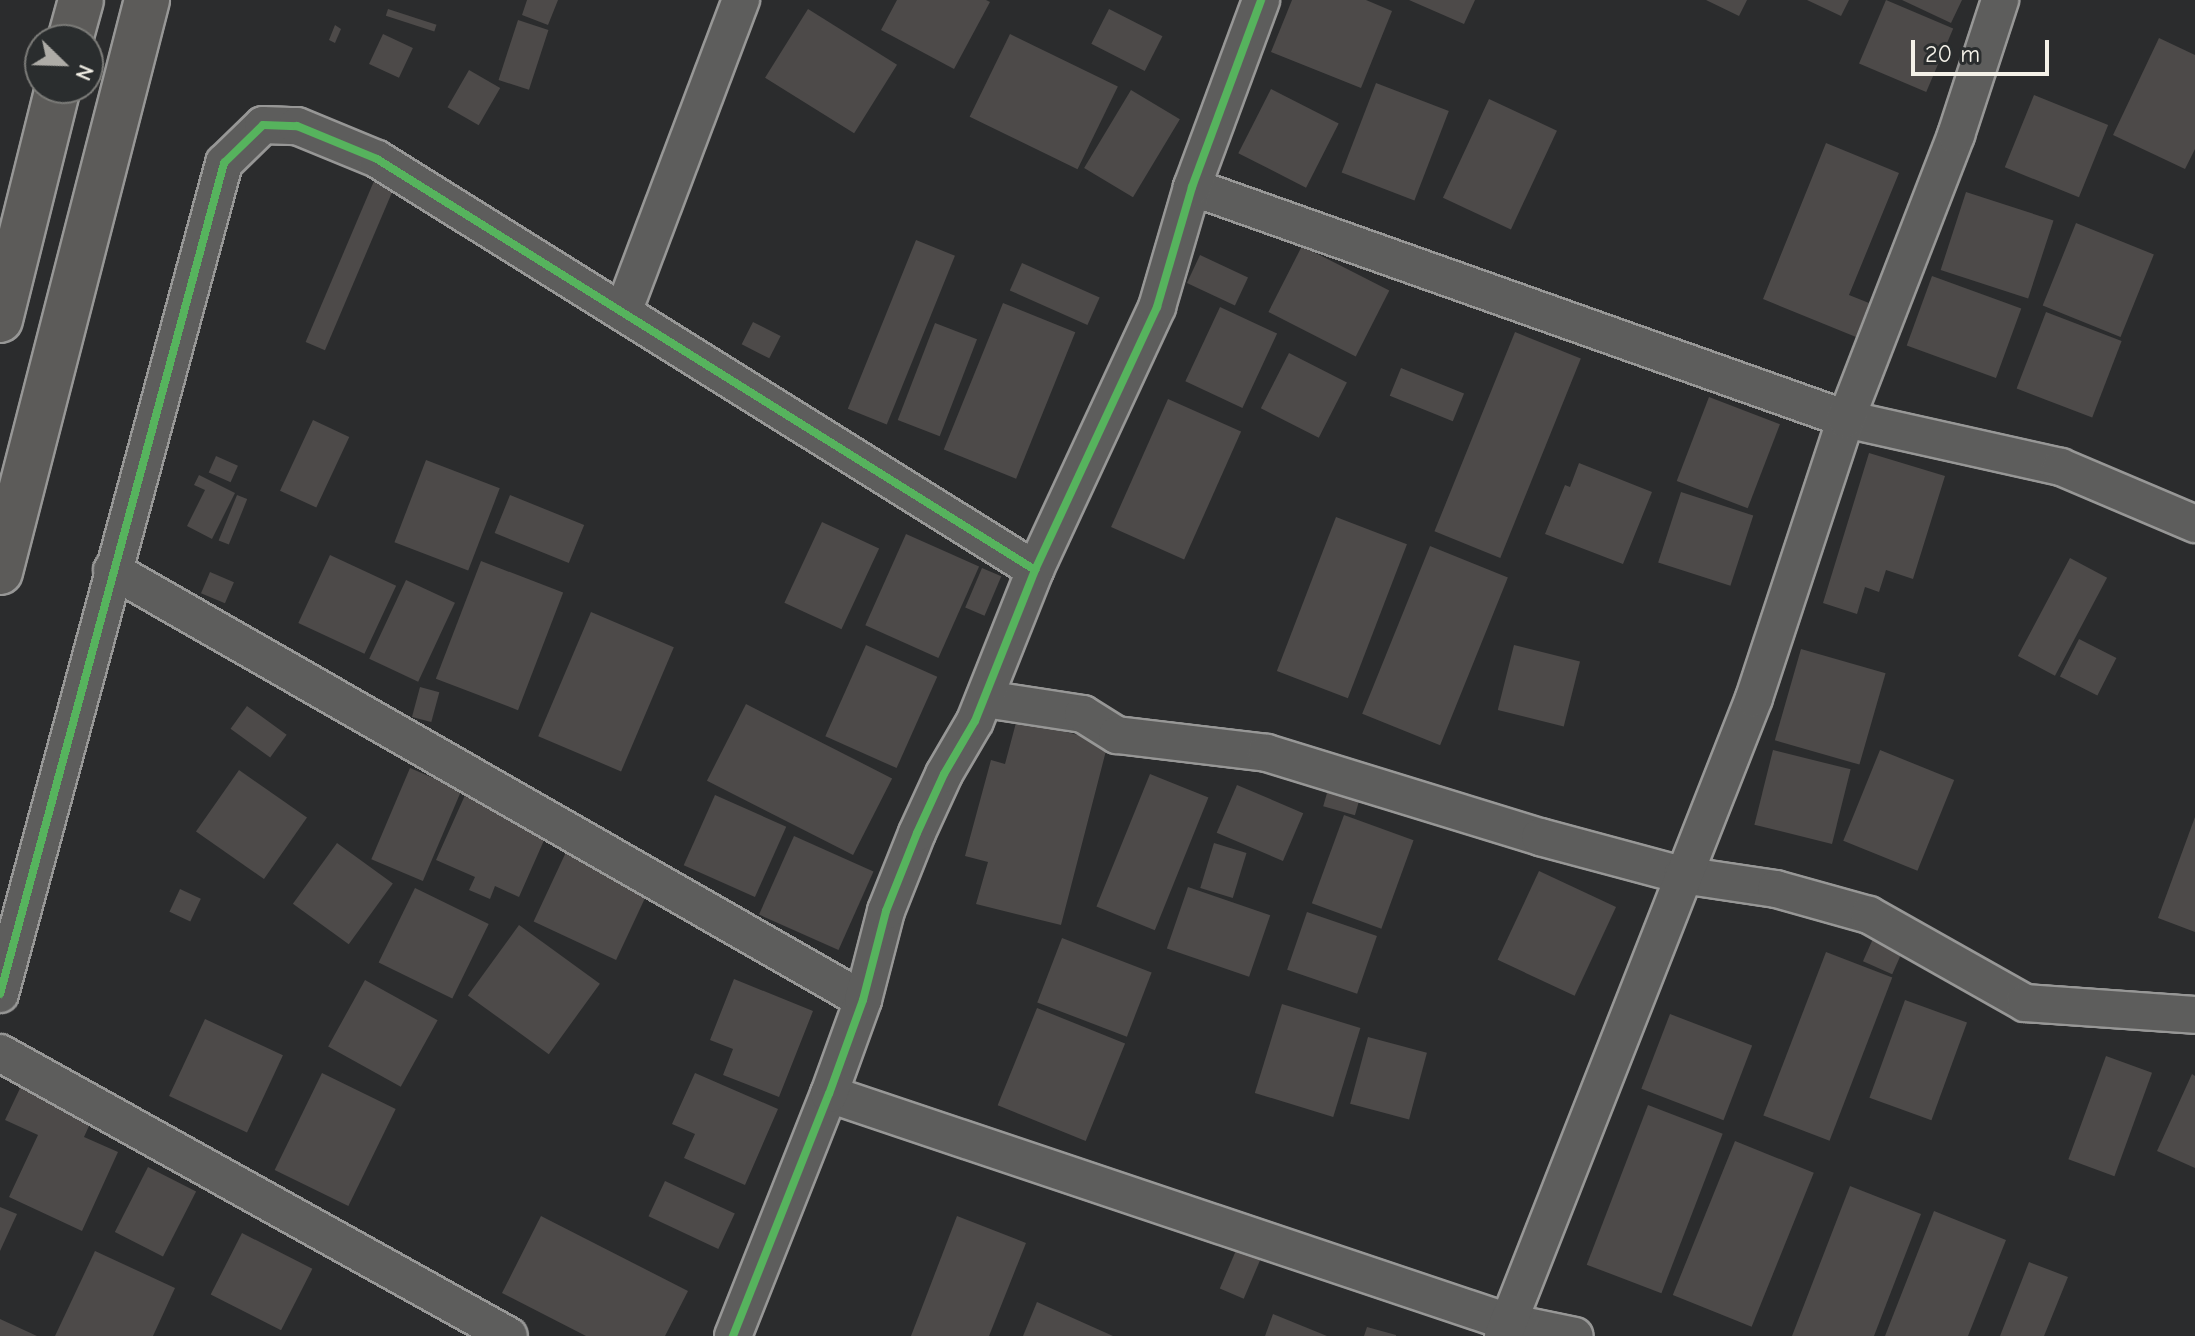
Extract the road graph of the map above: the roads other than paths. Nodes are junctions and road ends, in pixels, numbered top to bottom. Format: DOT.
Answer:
graph roads {
  1 [pos="81,0"];
  2 [pos="147,0"];
  3 [pos="741,0"];
  4 [pos="1261,0"];
  5 [pos="2000,0"];
  6 [pos="74,24"];
  7 [pos="54,104"];
  8 [pos="1192,187"];
  9 [pos="623,312"];
  10 [pos="0,320"];
  11 [pos="1846,419"];
  12 [pos="2195,524"];
  13 [pos="112,570"];
  14 [pos="1035,570"];
  15 [pos="0,572"];
  16 [pos="985,699"];
  17 [pos="1682,875"];
  18 [pos="0,994"];
  19 [pos="863,1000"];
  20 [pos="2195,1015"];
  21 [pos="0,1053"];
  22 [pos="829,1094"];
  23 [pos="1505,1329"];
  24 [pos="509,1336"];
  25 [pos="733,1336"];
  26 [pos="1575,1336"];
  1 -- 6 [label="highway"];
  2 -- 15 [label="highway"];
  3 -- 9 [label="street"];
  4 -- 8 [label="street"];
  5 -- 11 [label="street"];
  7 -- 10 [label="highway"];
  8 -- 11 [label="street"];
  8 -- 14 [label="street"];
  9 -- 13 [label="street"];
  9 -- 14 [label="street"];
  11 -- 12 [label="street"];
  11 -- 17 [label="street"];
  13 -- 18 [label="street"];
  13 -- 19 [label="street"];
  14 -- 16 [label="street"];
  16 -- 17 [label="street"];
  16 -- 19 [label="street"];
  17 -- 20 [label="street"];
  17 -- 23 [label="street"];
  19 -- 22 [label="street"];
  21 -- 24 [label="street"];
  22 -- 23 [label="street"];
  22 -- 25 [label="street"];
  23 -- 26 [label="street"];
}
